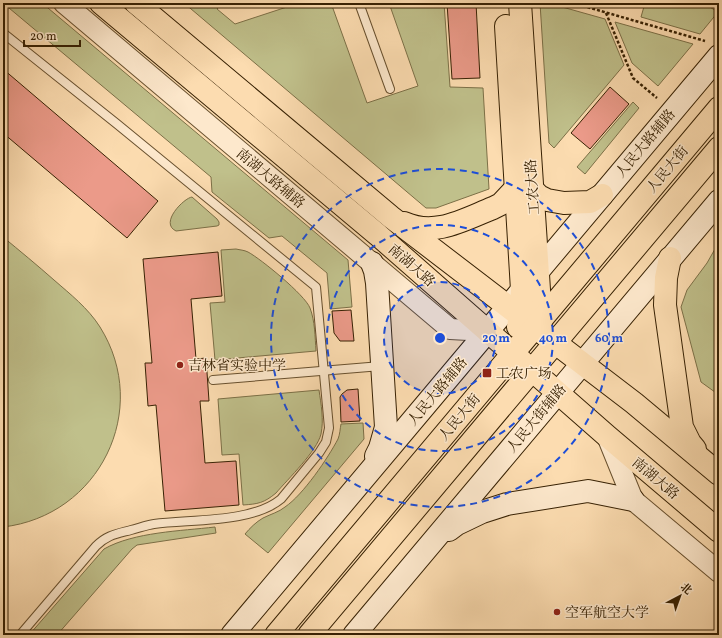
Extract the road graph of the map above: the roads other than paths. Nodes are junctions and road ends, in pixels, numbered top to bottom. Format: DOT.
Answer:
graph roads {
  1 [pos="64,3"];
  2 [pos="101,3"];
  3 [pos="136,3"];
  4 [pos="359,3"];
  5 [pos="505,3"];
  6 [pos="520,3"];
  7 [pos="3,33"];
  8 [pos="714,49"];
  9 [pos="390,89"];
  10 [pos="719,108"];
  11 [pos="719,148"];
  12 [pos="524,188"];
  13 [pos="602,195"];
  14 [pos="719,201"];
  15 [pos="391,217"];
  16 [pos="670,258"];
  17 [pos="372,263"];
  18 [pos="538,271"];
  19 [pos="532,319"];
  20 [pos="487,331"];
  21 [pos="513,354"];
  22 [pos="582,363"];
  23 [pos="382,366"];
  24 [pos="324,370"];
  25 [pos="532,370"];
  26 [pos="212,380"];
  27 [pos="557,393"];
  28 [pos="607,436"];
  29 [pos="712,468"];
  30 [pos="361,481"];
  31 [pos="633,500"];
  32 [pos="719,531"];
  33 [pos="427,548"];
  34 [pos="719,572"];
  35 [pos="20,635"];
  36 [pos="232,635"];
  37 [pos="276,635"];
  38 [pos="309,635"];
  39 [pos="354,635"];
  1 -- 17 [label="street, 南湖大路辅路"];
  2 -- 20 [label="main road, 南湖大路"];
  3 -- 15 [label="main road, 南湖大路"];
  4 -- 9 [label="lane"];
  5 -- 12 [label="main road, 工农大路"];
  6 -- 12 [label="main road, 工农大路"];
  7 -- 24 [label="lane"];
  8 -- 13 [label="main road, 人民大路辅路"];
  10 -- 19 [label="main road, 人民大街"];
  11 -- 19 [label="main road, 人民大街"];
  12 -- 13 [label="main road"];
  12 -- 15 [label="main road"];
  12 -- 18 [label="main road, 工农大路"];
  12 -- 19 [label="main road, 工农大路"];
  13 -- 18 [label="main road, 人民大路辅路"];
  14 -- 16 [label="main road, 人民大街辅路"];
  15 -- 19 [label="main road, 南湖大路"];
  16 -- 22 [label="main road, 人民大街辅路"];
  16 -- 29 [label="main road"];
  17 -- 20 [label="street, 南湖大路辅路"];
  17 -- 23 [label="main road"];
  18 -- 19 [label="main road, 工农大路"];
  18 -- 19 [label="main road, 人民大路辅路"];
  19 -- 20 [label="main road, 人民大路辅路"];
  19 -- 21 [label="main road, 人民大街"];
  19 -- 22 [label="main road, 南湖大路"];
  19 -- 25 [label="main road, 工农大路"];
  20 -- 21 [label="main road, 南湖大路"];
  20 -- 30 [label="main road, 人民大路辅路"];
  21 -- 25 [label="main road, 南湖大路"];
  21 -- 37 [label="main road, 人民大街"];
  22 -- 27 [label="main road, 人民大街辅路"];
  22 -- 29 [label="main road, 南湖大路"];
  23 -- 24 [label="lane"];
  23 -- 30 [label="main road"];
  24 -- 26 [label="lane"];
  24 -- 35 [label="lane"];
  25 -- 27 [label="main road, 南湖大路"];
  25 -- 38 [label="main road, 人民大街"];
  27 -- 28 [label="main road, 南湖大路"];
  27 -- 33 [label="main road, 人民大街辅路"];
  28 -- 31 [label="street"];
  28 -- 32 [label="main road, 南湖大路"];
  30 -- 36 [label="main road, 人民大路辅路"];
  31 -- 33 [label="main road"];
  31 -- 34 [label="street"];
  33 -- 39 [label="main road, 人民大街辅路"];
}
